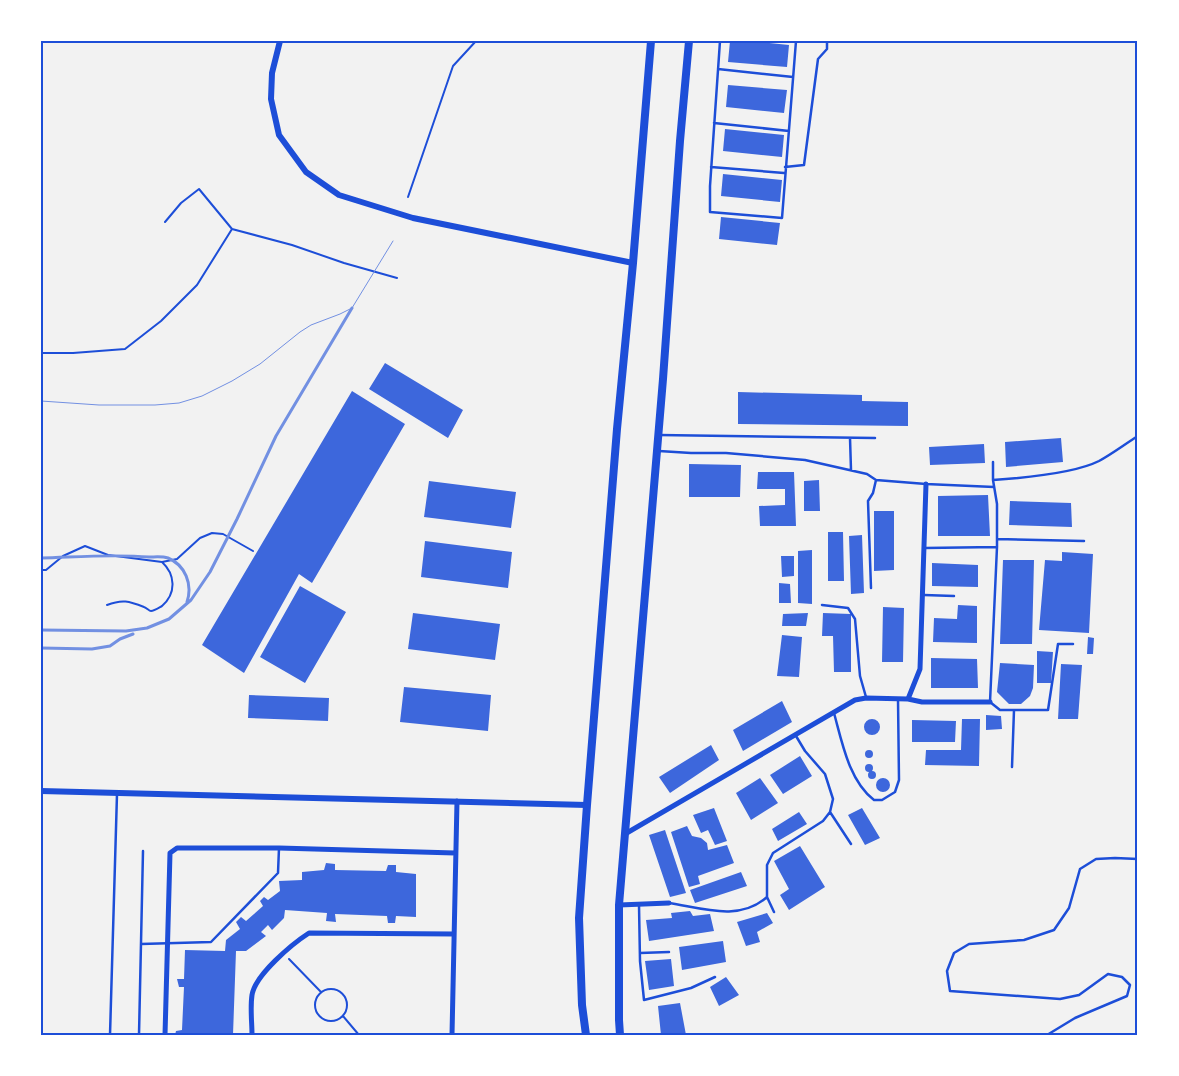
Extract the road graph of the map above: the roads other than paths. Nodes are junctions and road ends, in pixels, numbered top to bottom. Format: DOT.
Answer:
graph roads {
  1 [pos="280,41"];
  2 [pos="651,41"];
  3 [pos="689,41"];
  4 [pos="720,41"];
  5 [pos="796,41"];
  6 [pos="827,41"];
  7 [pos="718,69"];
  8 [pos="793,77"];
  9 [pos="714,123"];
  10 [pos="788,131"];
  11 [pos="711,167"];
  12 [pos="785,167"];
  13 [pos="785,173"];
  14 [pos="632,263"];
  15 [pos="658,435"];
  16 [pos="1138,436"];
  17 [pos="850,438"];
  18 [pos="875,438"];
  19 [pos="656,450"];
  20 [pos="993,462"];
  21 [pos="851,470"];
  22 [pos="876,480"];
  23 [pos="993,480"];
  24 [pos="926,484"];
  25 [pos="994,487"];
  26 [pos="997,539"];
  27 [pos="1084,541"];
  28 [pos="997,547"];
  29 [pos="924,548"];
  30 [pos="871,588"];
  31 [pos="922,595"];
  32 [pos="954,596"];
  33 [pos="822,606"];
  34 [pos="1073,644"];
  35 [pos="866,698"];
  36 [pos="898,699"];
  37 [pos="908,699"];
  38 [pos="990,702"];
  39 [pos="1014,710"];
  40 [pos="834,712"];
  41 [pos="795,734"];
  42 [pos="1012,767"];
  43 [pos="41,791"];
  44 [pos="117,792"];
  45 [pos="457,801"];
  46 [pos="587,805"];
  47 [pos="830,812"];
  48 [pos="625,834"];
  49 [pos="851,844"];
  50 [pos="279,848"];
  51 [pos="143,851"];
  52 [pos="455,853"];
  53 [pos="1138,859"];
  54 [pos="767,897"];
  55 [pos="669,903"];
  56 [pos="638,905"];
  57 [pos="619,906"];
  58 [pos="774,912"];
  59 [pos="454,934"];
  60 [pos="167,942"];
  61 [pos="141,944"];
  62 [pos="669,952"];
  63 [pos="640,953"];
  64 [pos="715,976"];
  65 [pos="110,1035"];
  66 [pos="139,1035"];
  67 [pos="165,1035"];
  68 [pos="252,1035"];
  69 [pos="452,1035"];
  70 [pos="586,1035"];
  71 [pos="620,1035"];
  72 [pos="1047,1035"];
  1 -- 14 [label="street"];
  2 -- 14 [label="main road"];
  3 -- 15 [label="main road"];
  4 -- 7 [label="lane"];
  5 -- 8 [label="lane"];
  6 -- 12 [label="lane"];
  7 -- 8 [label="lane"];
  7 -- 9 [label="lane"];
  8 -- 10 [label="lane"];
  9 -- 10 [label="lane"];
  9 -- 11 [label="lane"];
  10 -- 12 [label="lane"];
  11 -- 13 [label="lane"];
  11 -- 13 [label="lane"];
  12 -- 13 [label="lane"];
  14 -- 46 [label="main road"];
  15 -- 17 [label="lane"];
  15 -- 19 [label="main road"];
  16 -- 23 [label="lane"];
  17 -- 18 [label="lane"];
  17 -- 21 [label="lane"];
  19 -- 21 [label="lane"];
  19 -- 48 [label="main road"];
  20 -- 23 [label="lane"];
  21 -- 22 [label="lane"];
  22 -- 24 [label="lane"];
  22 -- 30 [label="lane"];
  23 -- 25 [label="lane"];
  24 -- 25 [label="lane"];
  24 -- 29 [label="street"];
  25 -- 26 [label="lane"];
  26 -- 27 [label="lane"];
  26 -- 28 [label="lane"];
  28 -- 29 [label="lane"];
  28 -- 38 [label="lane"];
  29 -- 31 [label="street"];
  31 -- 32 [label="lane"];
  31 -- 37 [label="street"];
  33 -- 35 [label="lane"];
  34 -- 39 [label="lane"];
  35 -- 36 [label="street"];
  35 -- 40 [label="street"];
  36 -- 37 [label="street"];
  36 -- 40 [label="lane"];
  37 -- 38 [label="street"];
  38 -- 39 [label="lane"];
  39 -- 42 [label="lane"];
  40 -- 41 [label="street"];
  41 -- 47 [label="lane"];
  41 -- 48 [label="street"];
  43 -- 44 [label="street"];
  44 -- 45 [label="street"];
  44 -- 65 [label="lane"];
  45 -- 46 [label="street"];
  45 -- 52 [label="street"];
  46 -- 70 [label="main road"];
  47 -- 49 [label="lane"];
  47 -- 54 [label="lane"];
  48 -- 57 [label="main road"];
  50 -- 52 [label="street"];
  50 -- 60 [label="lane"];
  50 -- 60 [label="street"];
  51 -- 61 [label="lane"];
  52 -- 59 [label="street"];
  53 -- 72 [label="lane"];
  54 -- 55 [label="lane"];
  54 -- 58 [label="lane"];
  55 -- 56 [label="street"];
  56 -- 57 [label="street"];
  56 -- 63 [label="lane"];
  57 -- 71 [label="main road"];
  59 -- 68 [label="street"];
  59 -- 69 [label="street"];
  60 -- 61 [label="lane"];
  60 -- 67 [label="street"];
  61 -- 66 [label="lane"];
  62 -- 63 [label="lane"];
  63 -- 64 [label="lane"];
}
